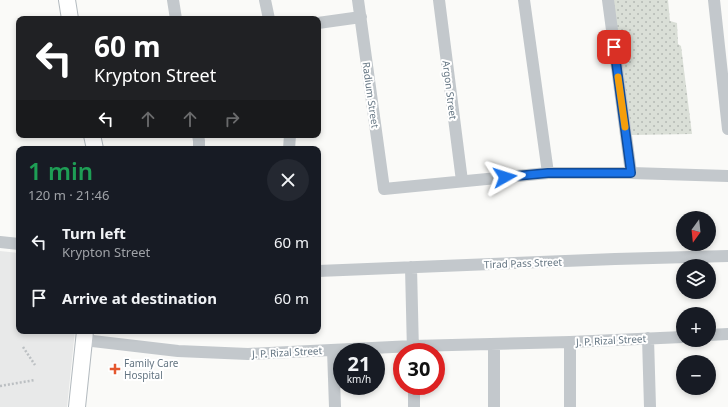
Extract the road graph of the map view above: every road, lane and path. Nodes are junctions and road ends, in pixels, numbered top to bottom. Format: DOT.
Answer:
graph roads {
  1 [pos="67,0"];
  2 [pos="173,0"];
  3 [pos="265,0"];
  4 [pos="358,0"];
  5 [pos="439,0"];
  6 [pos="524,0"];
  7 [pos="608,0"];
  8 [pos="714,0"];
  9 [pos="70,16"];
  10 [pos="176,16"];
  11 [pos="268,16"];
  12 [pos="360,17"];
  13 [pos="321,23"];
  14 [pos="728,129"];
  15 [pos="548,173"];
  16 [pos="631,173"];
  17 [pos="728,176"];
  18 [pos="462,181"];
  19 [pos="0,242"];
  20 [pos="16,244"];
  21 [pos="728,256"];
  22 [pos="411,267"];
  23 [pos="321,270"];
  24 [pos="728,334"];
  25 [pos="716,335"];
  26 [pos="85,336"];
  27 [pos="676,336"];
  28 [pos="648,338"];
  29 [pos="570,342"];
  30 [pos="413,343"];
  31 [pos="494,344"];
  32 [pos="23,347"];
  33 [pos="445,347"];
  34 [pos="333,350"];
  35 [pos="36,365"];
  36 [pos="35,380"];
  37 [pos="0,386"];
  38 [pos="335,395"];
  39 [pos="414,395"];
  40 [pos="77,407"];
  41 [pos="335,407"];
  42 [pos="414,407"];
  43 [pos="494,407"];
  44 [pos="570,407"];
  45 [pos="650,407"];
  1 -- 9 [label="street"];
  2 -- 10 [label="street"];
  3 -- 11 [label="street"];
  4 -- 12 [label="street, Radium Street"];
  5 -- 18 [label="street, Argon Street"];
  6 -- 15 [label="street"];
  7 -- 16 [label="street"];
  8 -- 14 [label="street"];
  12 -- 13 [label="street"];
  12 -- 18 [label="street, Radium Street"];
  15 -- 16 [label="street"];
  15 -- 18 [label="street"];
  16 -- 17 [label="street"];
  19 -- 20 [label="street"];
  21 -- 22 [label="street, Tirad Pass Street"];
  22 -- 23 [label="street, Tirad Pass Street"];
  22 -- 30 [label="street"];
  24 -- 25 [label="street"];
  26 -- 34 [label="street, J. P. Rizal Street"];
  26 -- 40 [label="street"];
  27 -- 28 [label="street, J. P. Rizal Street"];
  28 -- 29 [label="street, J. P. Rizal Street"];
  28 -- 45 [label="street"];
  29 -- 31 [label="street, J. P. Rizal Street"];
  29 -- 44 [label="street"];
  31 -- 33 [label="street, J. P. Rizal Street"];
  31 -- 43 [label="street"];
  32 -- 35 [label="path"];
  36 -- 37 [label="path"];
  38 -- 41 [label="street"];
  39 -- 42 [label="street"];
}
